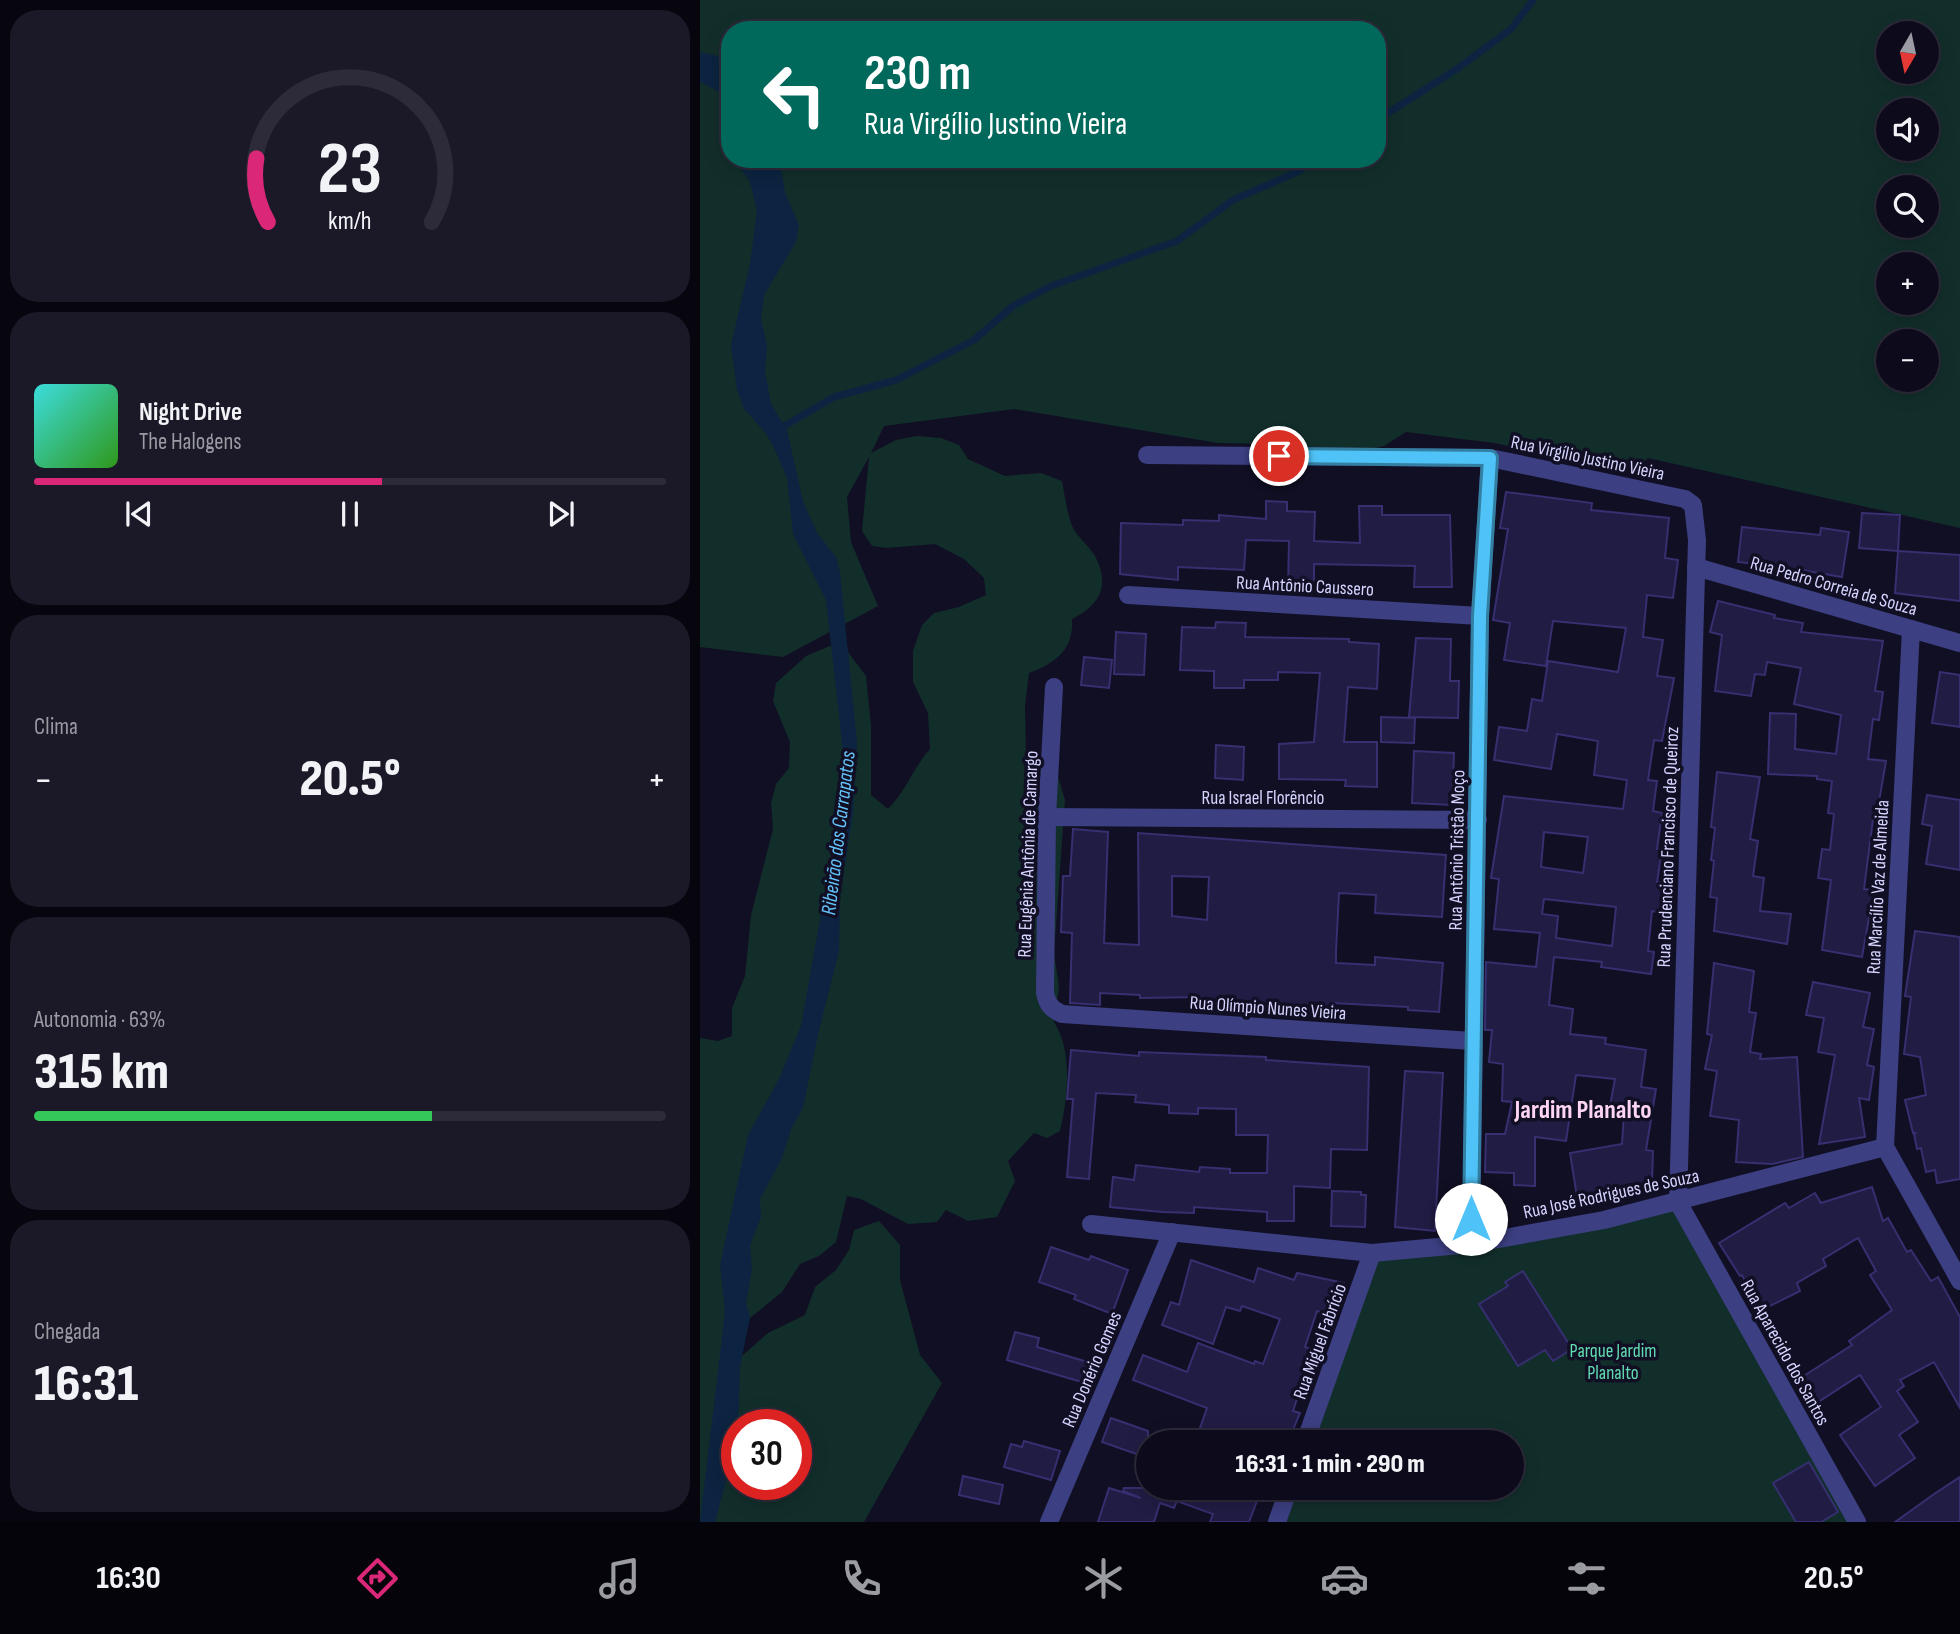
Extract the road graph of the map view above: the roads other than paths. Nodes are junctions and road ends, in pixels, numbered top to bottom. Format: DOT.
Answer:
graph roads {
  1 [pos="1147,455"];
  2 [pos="1490,458"];
  3 [pos="1685,499"];
  4 [pos="1696,567"];
  5 [pos="1128,595"];
  6 [pos="1480,616"];
  7 [pos="1911,629"];
  8 [pos="1960,643"];
  9 [pos="1054,687"];
  10 [pos="1047,817"];
  11 [pos="1478,820"];
  12 [pos="1062,1014"];
  13 [pos="1472,1041"];
  14 [pos="1885,1147"];
  15 [pos="1678,1202"];
  16 [pos="1091,1224"];
  17 [pos="1172,1232"];
  18 [pos="1471,1244"];
  19 [pos="1372,1254"];
  20 [pos="1960,1281"];
  21 [pos="1309,1430"];
  22 [pos="1285,1500"];
  23 [pos="1049,1522"];
  24 [pos="1277,1522"];
  25 [pos="1857,1522"];
  1 -- 2 [label="street, Rua Virgílio Justino Vieira"];
  2 -- 3 [label="street, Rua Virgílio Justino Vieira"];
  2 -- 6 [label="street, Rua Antônio Tristão Moço"];
  3 -- 4 [label="street, Rua Prudenciano Francisco de Queiroz"];
  4 -- 7 [label="street, Rua Pedro Correia de Souza"];
  4 -- 15 [label="street, Rua Prudenciano Francisco de Queiroz"];
  5 -- 6 [label="street, Rua Antônio Caussero"];
  6 -- 11 [label="street, Rua Antônio Tristão Moço"];
  7 -- 8 [label="street, Rua Pedro Correia de Souza"];
  7 -- 14 [label="street, Rua Marcílio Vaz de Almeida"];
  9 -- 10 [label="street, Rua Eugênia Antônia de Camargo"];
  10 -- 11 [label="street, Rua Israel Florêncio"];
  10 -- 12 [label="street, Rua Eugênia Antônia de Camargo"];
  11 -- 13 [label="street, Rua Antônio Tristão Moço"];
  12 -- 13 [label="street, Rua Olímpio Nunes Vieira"];
  13 -- 18 [label="street, Rua Antônio Tristão Moço"];
  14 -- 15 [label="street, Rua José Rodrigues de Souza"];
  14 -- 20 [label="street"];
  15 -- 18 [label="street, Rua José Rodrigues de Souza"];
  15 -- 25 [label="street, Rua Aparecido dos Santos"];
  16 -- 17 [label="street, Rua José Rodrigues de Souza"];
  17 -- 19 [label="street, Rua José Rodrigues de Souza"];
  17 -- 23 [label="street, Rua Donério Gomes"];
  18 -- 19 [label="street, Rua José Rodrigues de Souza"];
  19 -- 21 [label="street, Rua Miguel Fabrício"];
  22 -- 24 [label="street"];
}
